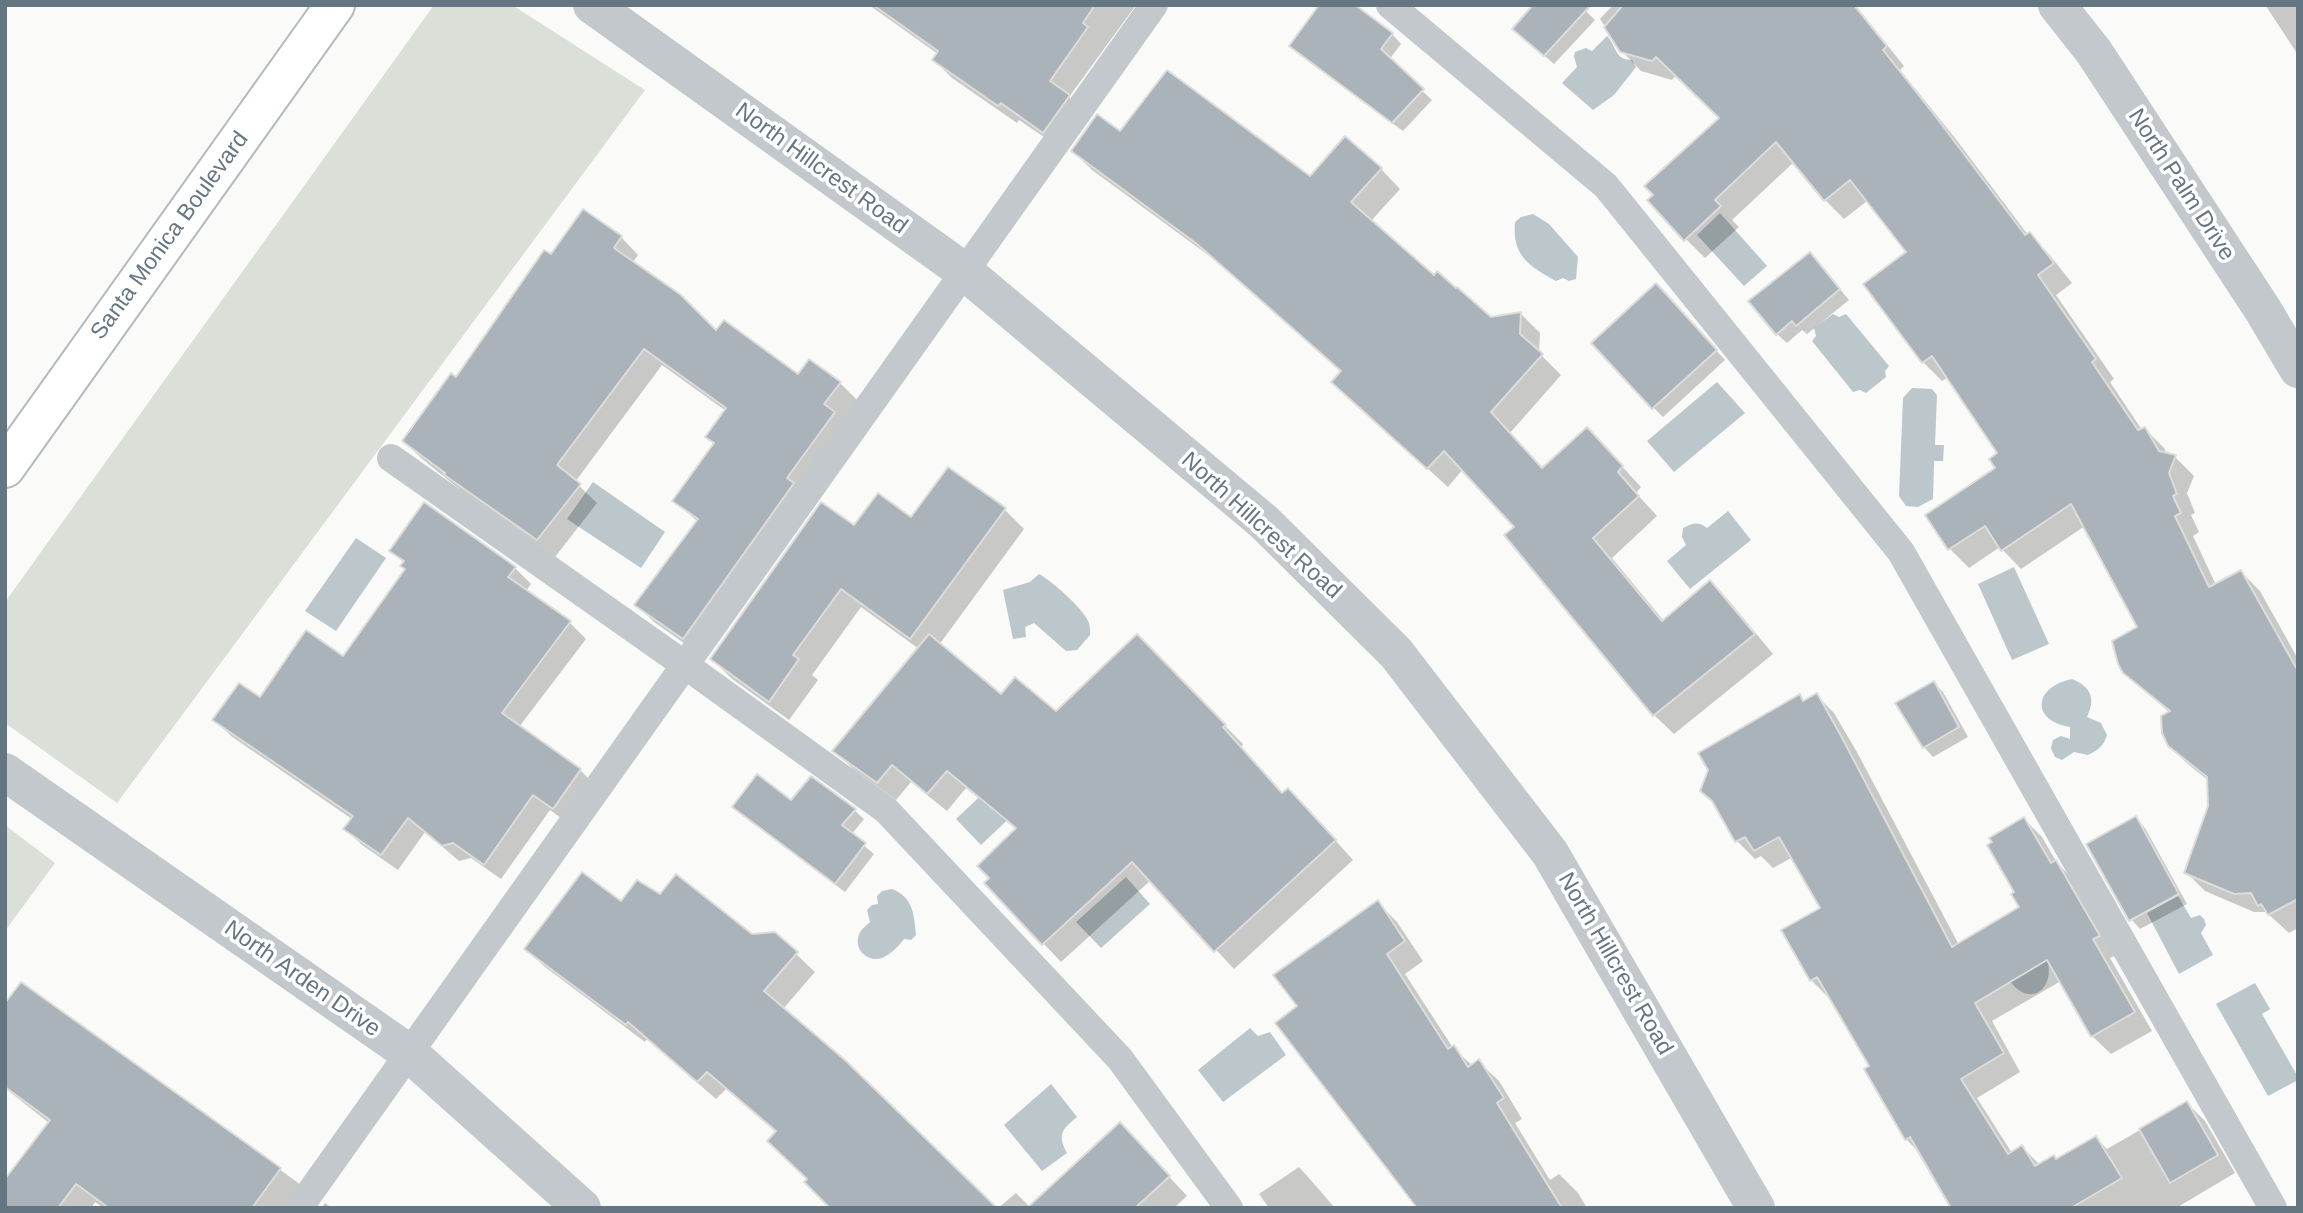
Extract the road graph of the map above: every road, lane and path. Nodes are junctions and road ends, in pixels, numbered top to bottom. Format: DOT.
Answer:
graph roads {
  1 [pos="335,5"];
  2 [pos="592,5"];
  3 [pos="1154,5"];
  4 [pos="1391,5"];
  5 [pos="2057,5"];
  6 [pos="965,272"];
  7 [pos="2298,369"];
  8 [pos="391,458"];
  9 [pos="5,468"];
  10 [pos="685,665"];
  11 [pos="5,772"];
  12 [pos="409,1053"];
  13 [pos="299,1208"];
  14 [pos="582,1208"];
  15 [pos="1229,1208"];
  16 [pos="1756,1208"];
  17 [pos="2273,1208"];
  1 -- 9 [label="main road, Santa Monica Boulevard"];
  2 -- 6 [label="street, North Hillcrest Road"];
  3 -- 6 [label="lane"];
  4 -- 17 [label="lane"];
  5 -- 7 [label="street, North Palm Drive"];
  6 -- 10 [label="lane"];
  6 -- 16 [label="street, North Hillcrest Road"];
  8 -- 10 [label="lane"];
  10 -- 12 [label="lane"];
  10 -- 15 [label="lane"];
  11 -- 12 [label="street, North Arden Drive"];
  12 -- 13 [label="lane"];
  12 -- 14 [label="street, North Arden Drive"];
}
